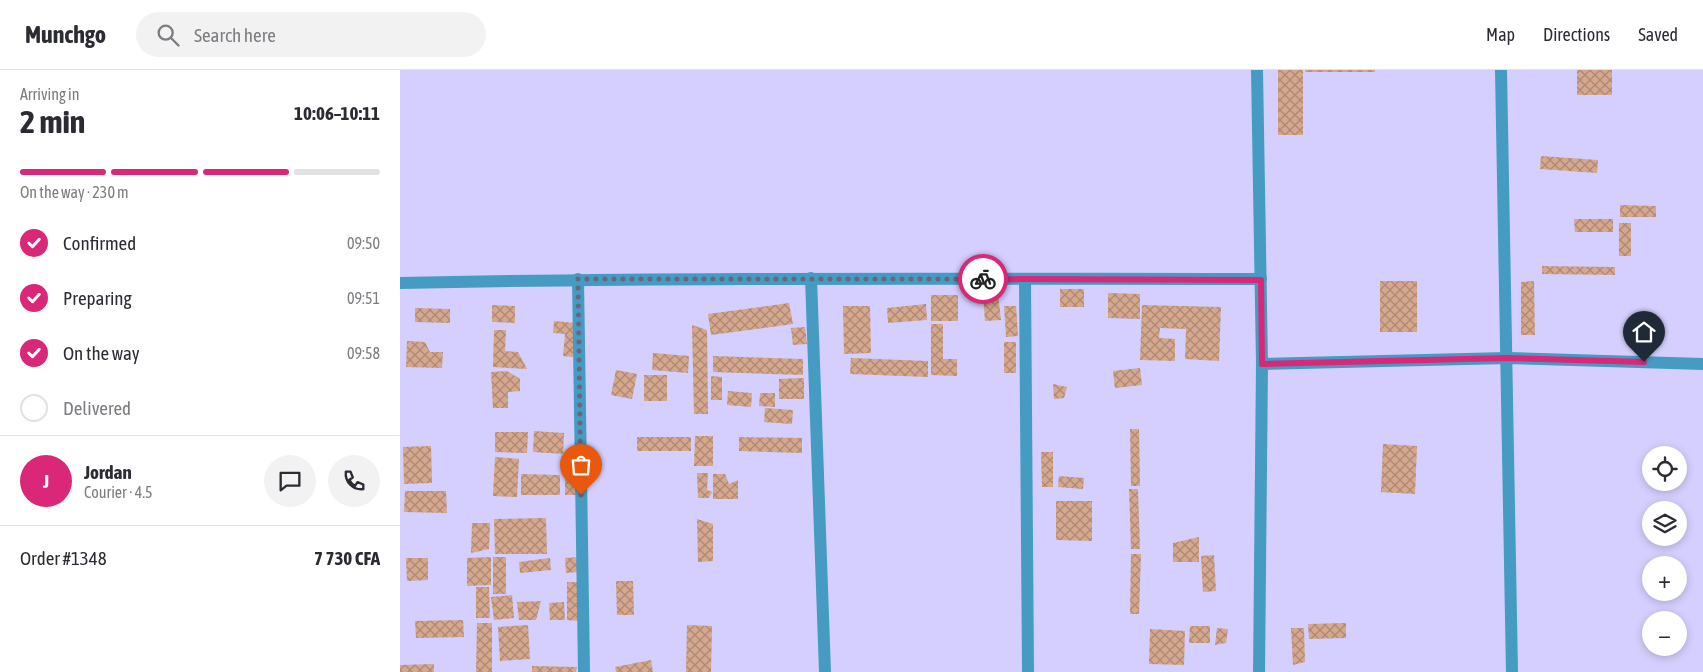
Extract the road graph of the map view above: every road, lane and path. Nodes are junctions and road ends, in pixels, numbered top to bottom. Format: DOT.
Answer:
graph roads {
  1 [pos="1258,70"];
  2 [pos="1501,70"];
  3 [pos="811,278"];
  4 [pos="578,279"];
  5 [pos="1025,279"];
  6 [pos="1261,280"];
  7 [pos="400,283"];
  8 [pos="1507,358"];
  9 [pos="1262,364"];
  10 [pos="1703,364"];
  11 [pos="584,672"];
  12 [pos="825,672"];
  13 [pos="1028,672"];
  14 [pos="1259,672"];
  15 [pos="1512,672"];
  1 -- 6 [label="street"];
  2 -- 8 [label="street"];
  3 -- 4 [label="street"];
  3 -- 5 [label="street"];
  3 -- 12 [label="street"];
  4 -- 7 [label="street"];
  4 -- 11 [label="street"];
  5 -- 6 [label="street"];
  5 -- 13 [label="street"];
  6 -- 9 [label="street"];
  8 -- 9 [label="street"];
  8 -- 10 [label="street"];
  8 -- 15 [label="street"];
  9 -- 14 [label="street"];
}
